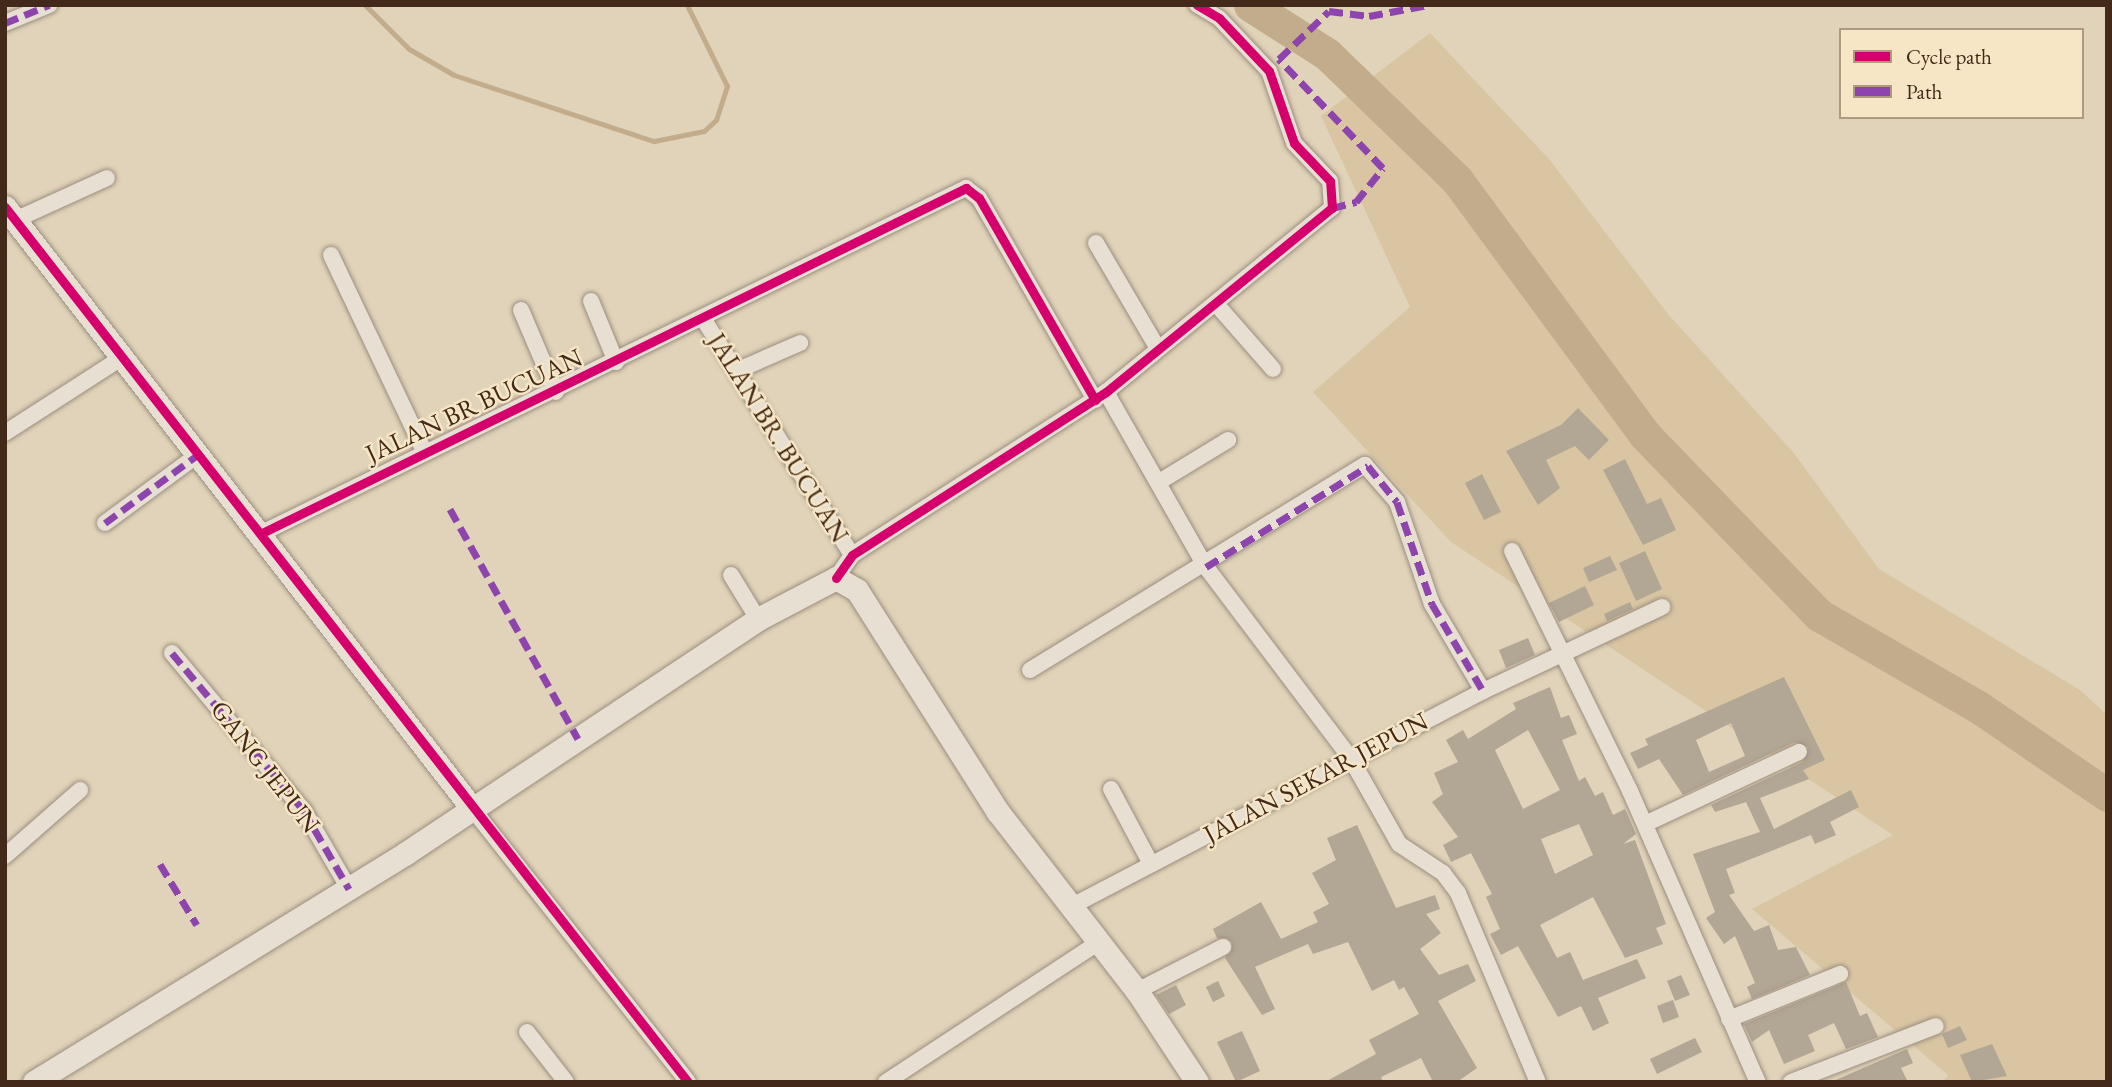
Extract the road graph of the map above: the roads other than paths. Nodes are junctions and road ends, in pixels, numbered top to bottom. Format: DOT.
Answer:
graph roads {
  1 [pos="49,5"];
  2 [pos="1198,5"];
  3 [pos="1224,12"];
  4 [pos="5,23"];
  5 [pos="107,178"];
  6 [pos="10,214"];
  7 [pos="1096,243"];
  8 [pos="331,255"];
  9 [pos="591,301"];
  10 [pos="1217,305"];
  11 [pos="521,310"];
  12 [pos="704,320"];
  13 [pos="800,343"];
  14 [pos="1157,347"];
  15 [pos="123,358"];
  16 [pos="616,362"];
  17 [pos="1273,369"];
  18 [pos="736,371"];
  19 [pos="556,392"];
  20 [pos="1101,396"];
  21 [pos="5,433"];
  22 [pos="1228,440"];
  23 [pos="424,451"];
  24 [pos="199,454"];
  25 [pos="1159,482"];
  26 [pos="105,523"];
  27 [pos="264,532"];
  28 [pos="1512,551"];
  29 [pos="852,555"];
  30 [pos="1206,567"];
  31 [pos="731,575"];
  32 [pos="836,578"];
  33 [pos="1662,607"];
  34 [pos="758,619"];
  35 [pos="172,653"];
  36 [pos="1565,656"];
  37 [pos="1030,670"];
  38 [pos="1483,691"];
  39 [pos="1799,752"];
  40 [pos="1351,759"];
  41 [pos="1111,789"];
  42 [pos="80,790"];
  43 [pos="471,807"];
  44 [pos="1645,824"];
  45 [pos="5,856"];
  46 [pos="1151,864"];
  47 [pos="349,888"];
  48 [pos="1070,906"];
  49 [pos="1099,942"];
  50 [pos="1223,947"];
  51 [pos="1840,974"];
  52 [pos="1137,991"];
  53 [pos="1729,1019"];
  54 [pos="1936,1026"];
  55 [pos="527,1032"];
  56 [pos="34,1082"];
  57 [pos="566,1082"];
  58 [pos="688,1082"];
  59 [pos="886,1082"];
  60 [pos="1197,1082"];
  61 [pos="1538,1082"];
  62 [pos="1758,1082"];
  63 [pos="1791,1082"];
  1 -- 4 [label="street"];
  2 -- 3 [label="street"];
  3 -- 10 [label="street"];
  5 -- 6 [label="street"];
  6 -- 15 [label="main road"];
  7 -- 14 [label="street"];
  8 -- 23 [label="street"];
  9 -- 16 [label="street"];
  10 -- 14 [label="street"];
  10 -- 17 [label="street"];
  11 -- 19 [label="street"];
  12 -- 16 [label="street, JALAN BR BUCUAN"];
  12 -- 18 [label="street, JALAN BR. BUCUAN"];
  12 -- 20 [label="street, JALAN BR BUCUAN"];
  13 -- 18 [label="street"];
  14 -- 20 [label="street"];
  15 -- 21 [label="street"];
  15 -- 24 [label="main road"];
  16 -- 19 [label="street, JALAN BR BUCUAN"];
  18 -- 29 [label="street, JALAN BR. BUCUAN"];
  19 -- 23 [label="street, JALAN BR BUCUAN"];
  20 -- 25 [label="street"];
  20 -- 29 [label="street"];
  22 -- 25 [label="street"];
  23 -- 27 [label="street, JALAN BR BUCUAN"];
  24 -- 26 [label="street"];
  24 -- 27 [label="main road"];
  25 -- 30 [label="street"];
  27 -- 43 [label="main road"];
  28 -- 36 [label="street"];
  29 -- 32 [label="street"];
  30 -- 37 [label="street"];
  30 -- 38 [label="street"];
  30 -- 40 [label="street"];
  31 -- 34 [label="street"];
  32 -- 34 [label="main road"];
  32 -- 48 [label="main road"];
  33 -- 36 [label="street, JALAN SEKAR JEPUN"];
  34 -- 43 [label="main road"];
  35 -- 47 [label="street, GANG JEPUN"];
  36 -- 38 [label="street, JALAN SEKAR JEPUN"];
  36 -- 44 [label="street"];
  38 -- 40 [label="street, JALAN SEKAR JEPUN"];
  39 -- 44 [label="street"];
  40 -- 46 [label="street, JALAN SEKAR JEPUN"];
  40 -- 61 [label="street"];
  41 -- 46 [label="street"];
  42 -- 45 [label="street"];
  43 -- 47 [label="main road"];
  43 -- 58 [label="street"];
  44 -- 53 [label="street"];
  46 -- 48 [label="street, JALAN SEKAR JEPUN"];
  47 -- 56 [label="main road"];
  48 -- 49 [label="main road"];
  49 -- 52 [label="main road"];
  49 -- 59 [label="street"];
  50 -- 52 [label="street"];
  51 -- 53 [label="street"];
  52 -- 60 [label="main road"];
  53 -- 62 [label="street"];
  54 -- 63 [label="street"];
  55 -- 57 [label="street"];
}
